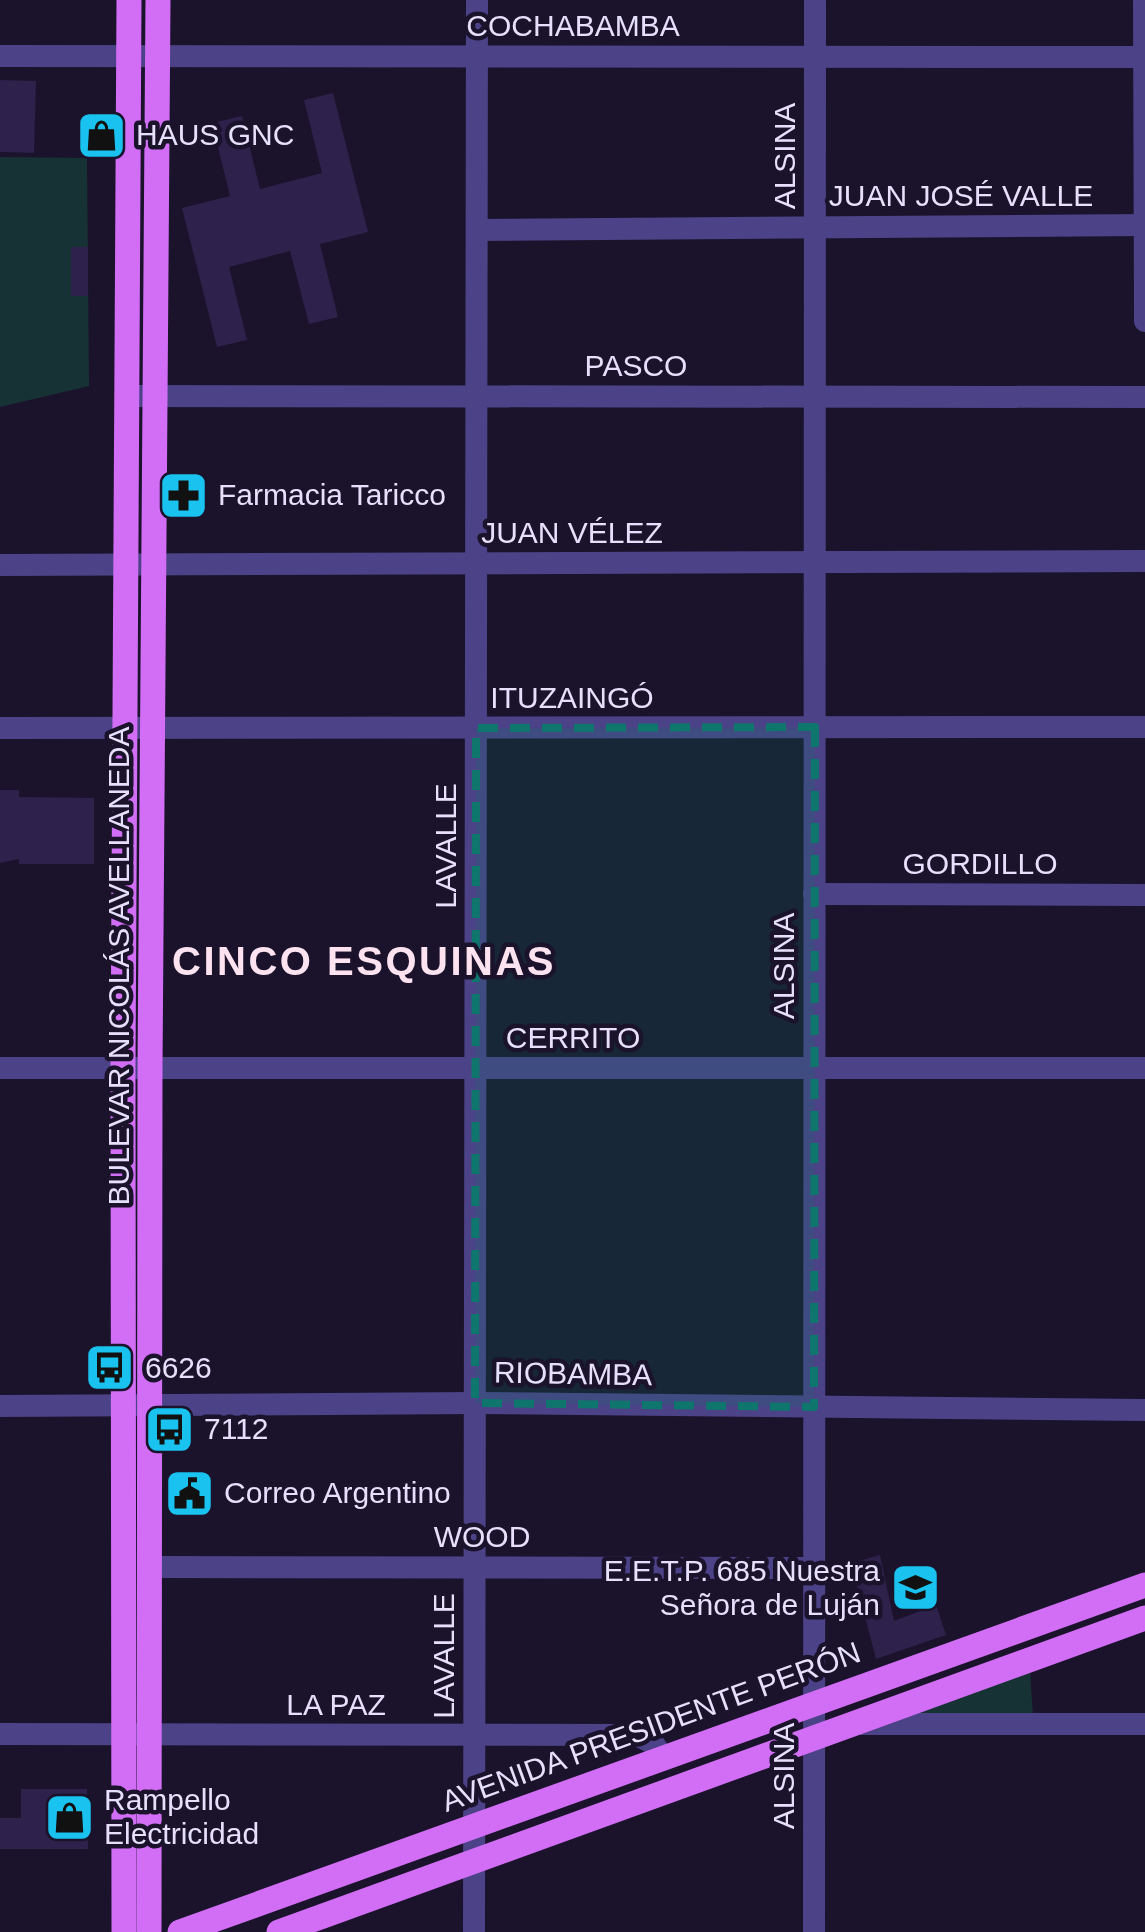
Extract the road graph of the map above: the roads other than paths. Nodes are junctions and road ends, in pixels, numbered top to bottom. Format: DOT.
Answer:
graph roads {
  1 [pos="129,0"];
  2 [pos="158,0"];
  3 [pos="477,0"];
  4 [pos="815,0"];
  5 [pos="1144,0"];
  6 [pos="0,56"];
  7 [pos="128,56"];
  8 [pos="158,56"];
  9 [pos="477,56"];
  10 [pos="815,56"];
  11 [pos="1145,56"];
  12 [pos="815,226"];
  13 [pos="1145,226"];
  14 [pos="477,230"];
  15 [pos="1145,321"];
  16 [pos="126,396"];
  17 [pos="156,396"];
  18 [pos="476,396"];
  19 [pos="815,396"];
  20 [pos="1145,397"];
  21 [pos="1145,560"];
  22 [pos="815,562"];
  23 [pos="476,563"];
  24 [pos="126,564"];
  25 [pos="155,564"];
  26 [pos="0,565"];
  27 [pos="815,727"];
  28 [pos="1145,727"];
  29 [pos="0,728"];
  30 [pos="124,728"];
  31 [pos="153,728"];
  32 [pos="476,728"];
  33 [pos="814,894"];
  34 [pos="1145,895"];
  35 [pos="0,1068"];
  36 [pos="123,1068"];
  37 [pos="150,1068"];
  38 [pos="475,1068"];
  39 [pos="1145,1068"];
  40 [pos="814,1069"];
  41 [pos="474,1403"];
  42 [pos="123,1404"];
  43 [pos="150,1405"];
  44 [pos="0,1406"];
  45 [pos="814,1407"];
  46 [pos="1145,1410"];
  47 [pos="150,1567"];
  48 [pos="474,1567"];
  49 [pos="814,1568"];
  50 [pos="1145,1585"];
  51 [pos="1145,1618"];
  52 [pos="814,1704"];
  53 [pos="852,1724"];
  54 [pos="1145,1724"];
  55 [pos="0,1734"];
  56 [pos="123,1734"];
  57 [pos="151,1734"];
  58 [pos="474,1735"];
  59 [pos="814,1738"];
  60 [pos="663,1758"];
  61 [pos="474,1826"];
  62 [pos="474,1862"];
  63 [pos="124,1932"];
  64 [pos="149,1932"];
  65 [pos="180,1932"];
  66 [pos="278,1932"];
  67 [pos="474,1932"];
  68 [pos="814,1932"];
  1 -- 7 [label="main road, BULEVAR NICOLÁS AVELLANEDA"];
  2 -- 8 [label="main road, BULEVAR NICOLÁS AVELLANEDA"];
  3 -- 9 [label="street, LAVALLE"];
  4 -- 10 [label="street, ALSINA"];
  5 -- 11 [label="street"];
  6 -- 7 [label="street, COCHABAMBA"];
  7 -- 8 [label="street, COCHABAMBA"];
  7 -- 16 [label="main road, BULEVAR NICOLÁS AVELLANEDA"];
  8 -- 9 [label="street, COCHABAMBA"];
  8 -- 17 [label="main road, BULEVAR NICOLÁS AVELLANEDA"];
  9 -- 10 [label="street, COCHABAMBA"];
  9 -- 14 [label="street, LAVALLE"];
  10 -- 11 [label="street, COCHABAMBA"];
  10 -- 12 [label="street, ALSINA"];
  11 -- 13 [label="street"];
  12 -- 13 [label="street, JUAN JOSÉ VALLE"];
  12 -- 14 [label="street, JUAN JOSÉ VALLE"];
  12 -- 19 [label="street, ALSINA"];
  13 -- 15 [label="street"];
  14 -- 18 [label="street, LAVALLE"];
  16 -- 17 [label="street, PASCO"];
  16 -- 24 [label="main road, BULEVAR NICOLÁS AVELLANEDA"];
  17 -- 18 [label="street, PASCO"];
  17 -- 25 [label="main road, BULEVAR NICOLÁS AVELLANEDA"];
  18 -- 19 [label="street, PASCO"];
  18 -- 23 [label="street, LAVALLE"];
  19 -- 20 [label="street, PASCO"];
  19 -- 22 [label="street, ALSINA"];
  21 -- 22 [label="street, JUAN VÉLEZ"];
  22 -- 23 [label="street, JUAN VÉLEZ"];
  22 -- 27 [label="street, ALSINA"];
  23 -- 25 [label="street, JUAN VÉLEZ"];
  23 -- 32 [label="street, LAVALLE"];
  24 -- 25 [label="street, JUAN VÉLEZ"];
  24 -- 26 [label="street, JUAN VÉLEZ"];
  24 -- 30 [label="main road, BULEVAR NICOLÁS AVELLANEDA"];
  25 -- 31 [label="main road, BULEVAR NICOLÁS AVELLANEDA"];
  27 -- 28 [label="street, ITUZAINGÓ"];
  27 -- 32 [label="street, ITUZAINGÓ"];
  27 -- 33 [label="street, ALSINA"];
  29 -- 30 [label="street, ITUZAINGÓ"];
  30 -- 31 [label="street, ITUZAINGÓ"];
  30 -- 36 [label="main road, BULEVAR NICOLÁS AVELLANEDA"];
  31 -- 32 [label="street, ITUZAINGÓ"];
  31 -- 37 [label="main road, BULEVAR NICOLÁS AVELLANEDA"];
  32 -- 38 [label="street, LAVALLE"];
  33 -- 34 [label="street, GORDILLO"];
  33 -- 40 [label="street, ALSINA"];
  35 -- 36 [label="street, CERRITO"];
  36 -- 37 [label="street, CERRITO"];
  36 -- 42 [label="main road, BULEVAR NICOLÁS AVELLANEDA"];
  37 -- 38 [label="street, CERRITO"];
  37 -- 43 [label="main road, BULEVAR NICOLÁS AVELLANEDA"];
  38 -- 40 [label="street, CERRITO"];
  38 -- 41 [label="street, LAVALLE"];
  39 -- 40 [label="street, CERRITO"];
  40 -- 45 [label="street, ALSINA"];
  41 -- 43 [label="street, RIOBAMBA"];
  41 -- 45 [label="street, RIOBAMBA"];
  41 -- 48 [label="street, LAVALLE"];
  42 -- 43 [label="street, RIOBAMBA"];
  42 -- 44 [label="street, RIOBAMBA"];
  42 -- 56 [label="main road, BULEVAR NICOLÁS AVELLANEDA"];
  43 -- 47 [label="main road, BULEVAR NICOLÁS AVELLANEDA"];
  45 -- 46 [label="street, RIOBAMBA"];
  45 -- 49 [label="street, ALSINA"];
  47 -- 48 [label="street, WOOD"];
  47 -- 57 [label="main road, BULEVAR NICOLÁS AVELLANEDA"];
  48 -- 49 [label="street, WOOD"];
  48 -- 58 [label="street, LAVALLE"];
  49 -- 52 [label="street, ALSINA"];
  50 -- 52 [label="main road, AVENIDA PRESIDENTE PERÓN"];
  51 -- 53 [label="main road"];
  52 -- 59 [label="street, ALSINA"];
  52 -- 60 [label="main road, AVENIDA PRESIDENTE PERÓN"];
  53 -- 54 [label="street"];
  53 -- 59 [label="main road"];
  55 -- 56 [label="street, LA PAZ"];
  56 -- 57 [label="street, LA PAZ"];
  56 -- 63 [label="main road, BULEVAR NICOLÁS AVELLANEDA"];
  57 -- 58 [label="street, LA PAZ"];
  57 -- 64 [label="main road, BULEVAR NICOLÁS AVELLANEDA"];
  58 -- 60 [label="street, LA PAZ"];
  58 -- 61 [label="street, LAVALLE"];
  59 -- 62 [label="main road"];
  59 -- 68 [label="street, ALSINA"];
  60 -- 61 [label="main road, AVENIDA PRESIDENTE PERÓN"];
  61 -- 62 [label="street, LAVALLE"];
  61 -- 65 [label="main road, AVENIDA PRESIDENTE PERÓN"];
  62 -- 66 [label="main road"];
  62 -- 67 [label="street, LAVALLE"];
}
